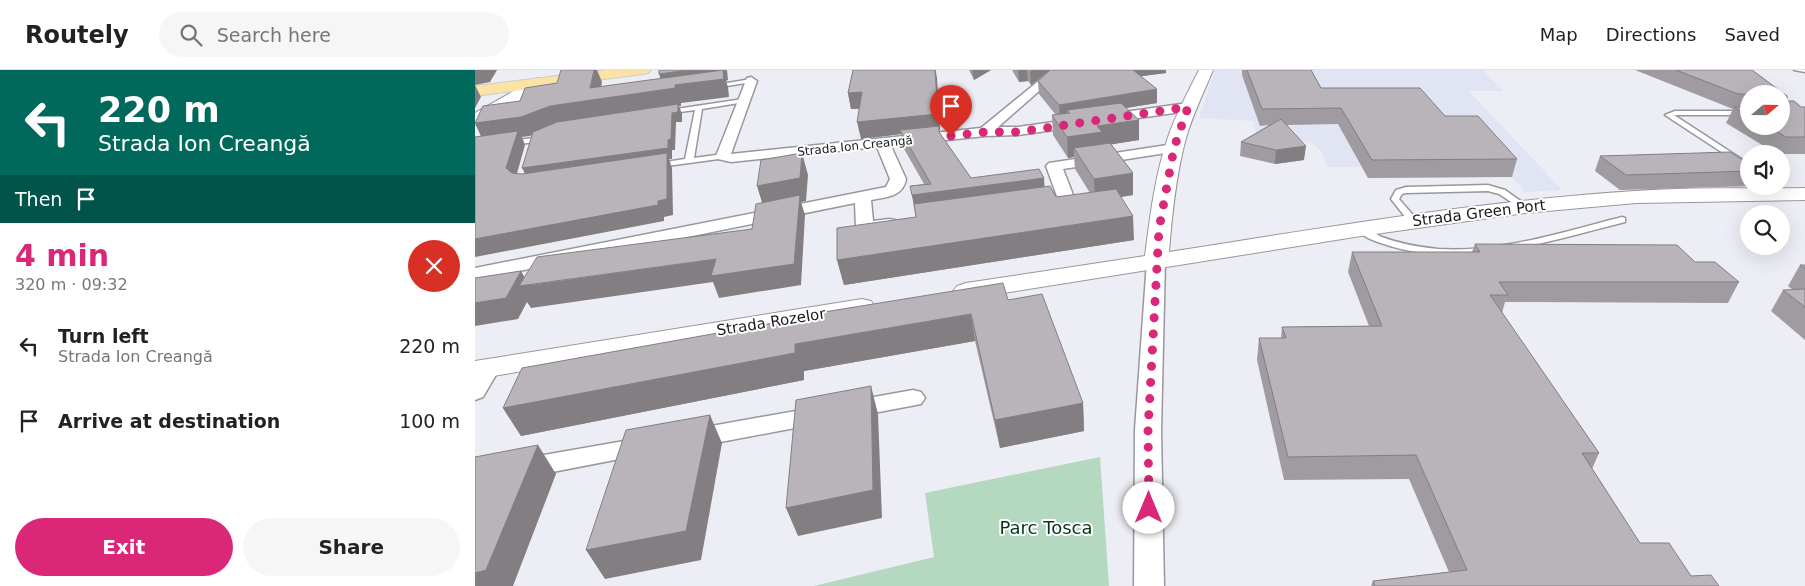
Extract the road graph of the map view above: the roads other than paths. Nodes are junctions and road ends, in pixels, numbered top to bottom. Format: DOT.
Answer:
graph roads {
  1 [pos="603,70"];
  2 [pos="643,70"];
  3 [pos="1061,70"];
  4 [pos="1206,70"];
  5 [pos="1797,70"];
  6 [pos="1805,70"];
  7 [pos="751,81"];
  8 [pos="537,83"];
  9 [pos="475,86"];
  10 [pos="703,88"];
  11 [pos="475,90"];
  12 [pos="743,102"];
  13 [pos="699,107"];
  14 [pos="1188,107"];
  15 [pos="1740,113"];
  16 [pos="652,114"];
  17 [pos="475,120"];
  18 [pos="985,132"];
  19 [pos="882,143"];
  20 [pos="504,144"];
  21 [pos="1174,148"];
  22 [pos="530,149"];
  23 [pos="727,157"];
  24 [pos="689,161"];
  25 [pos="1740,162"];
  26 [pos="642,168"];
  27 [pos="1740,193"];
  28 [pos="863,197"];
  29 [pos="1028,205"];
  30 [pos="1525,207"];
  31 [pos="1622,220"];
  32 [pos="903,222"];
  33 [pos="1413,222"];
  34 [pos="1361,229"];
  35 [pos="1156,261"];
  36 [pos="475,274"];
  37 [pos="944,294"];
  38 [pos="885,304"];
  39 [pos="482,369"];
  40 [pos="475,392"];
  41 [pos="913,398"];
  42 [pos="475,477"];
  43 [pos="1149,586"];
  1 -- 9 [label="main road"];
  2 -- 8 [label="main road"];
  3 -- 18 [label="street"];
  4 -- 14 [label="street"];
  5 -- 6 [label="lane"];
  7 -- 10 [label="lane"];
  7 -- 12 [label="street"];
  8 -- 11 [label="main road"];
  8 -- 17 [label="street"];
  12 -- 13 [label="lane"];
  12 -- 23 [label="street"];
  13 -- 16 [label="lane"];
  13 -- 24 [label="lane"];
  14 -- 18 [label="street, Strada Ion Creangă"];
  14 -- 21 [label="street"];
  15 -- 25 [label="lane"];
  18 -- 19 [label="street, Strada Ion Creangă"];
  19 -- 23 [label="street, Strada Ion Creangă"];
  19 -- 28 [label="street"];
  20 -- 22 [label="lane"];
  21 -- 29 [label="street"];
  21 -- 35 [label="street"];
  23 -- 24 [label="lane, Strada Ion Creangă"];
  24 -- 26 [label="lane, Strada Ion Creangă"];
  27 -- 30 [label="street, Strada Green Port"];
  28 -- 32 [label="street"];
  28 -- 36 [label="street"];
  30 -- 33 [label="street, Strada Green Port"];
  30 -- 33 [label="lane"];
  31 -- 34 [label="lane"];
  33 -- 34 [label="street, Strada Green Port"];
  34 -- 35 [label="street, Strada Green Port"];
  35 -- 37 [label="street"];
  35 -- 43 [label="street"];
  38 -- 39 [label="street, Strada Rozelor"];
  39 -- 40 [label="street"];
  41 -- 42 [label="street"];
}
